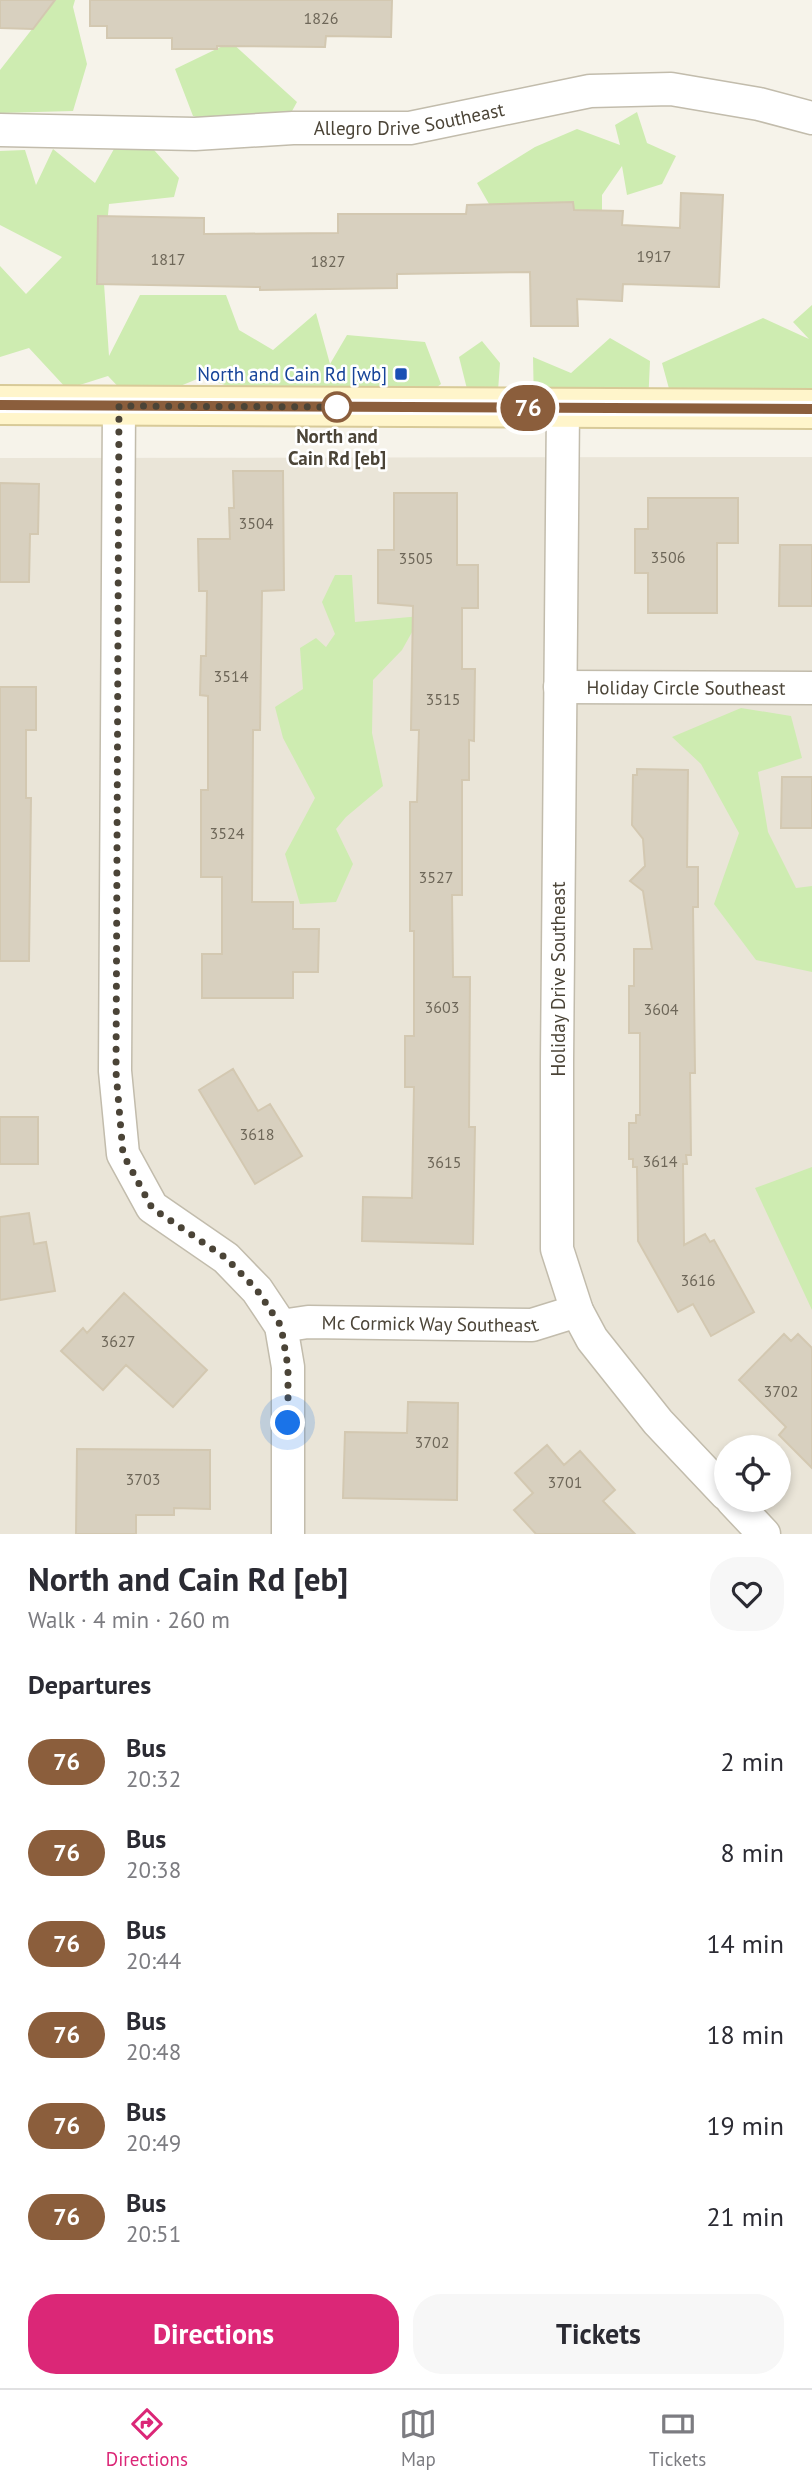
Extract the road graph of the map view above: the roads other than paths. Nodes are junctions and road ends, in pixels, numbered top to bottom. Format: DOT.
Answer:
graph roads {
  1 [pos="812,118"];
  2 [pos="0,130"];
  3 [pos="0,405"];
  4 [pos="119,406"];
  5 [pos="563,408"];
  6 [pos="812,409"];
  7 [pos="560,687"];
  8 [pos="812,688"];
  9 [pos="577,1311"];
  10 [pos="281,1326"];
  11 [pos="714,1481"];
  12 [pos="743,1512"];
  13 [pos="288,1534"];
  14 [pos="764,1534"];
  1 -- 2 [label="street, Allegro Drive Southeast"];
  3 -- 4 [label="street"];
  4 -- 5 [label="street"];
  4 -- 10 [label="street"];
  5 -- 6 [label="street"];
  5 -- 7 [label="street, Holiday Drive Southeast"];
  7 -- 8 [label="street, Holiday Circle Southeast"];
  7 -- 9 [label="street, Holiday Drive Southeast"];
  9 -- 10 [label="street, Mc Cormick Way Southeast"];
  9 -- 11 [label="street, Holiday Drive Southeast"];
  10 -- 13 [label="street"];
  12 -- 14 [label="street"];
}
